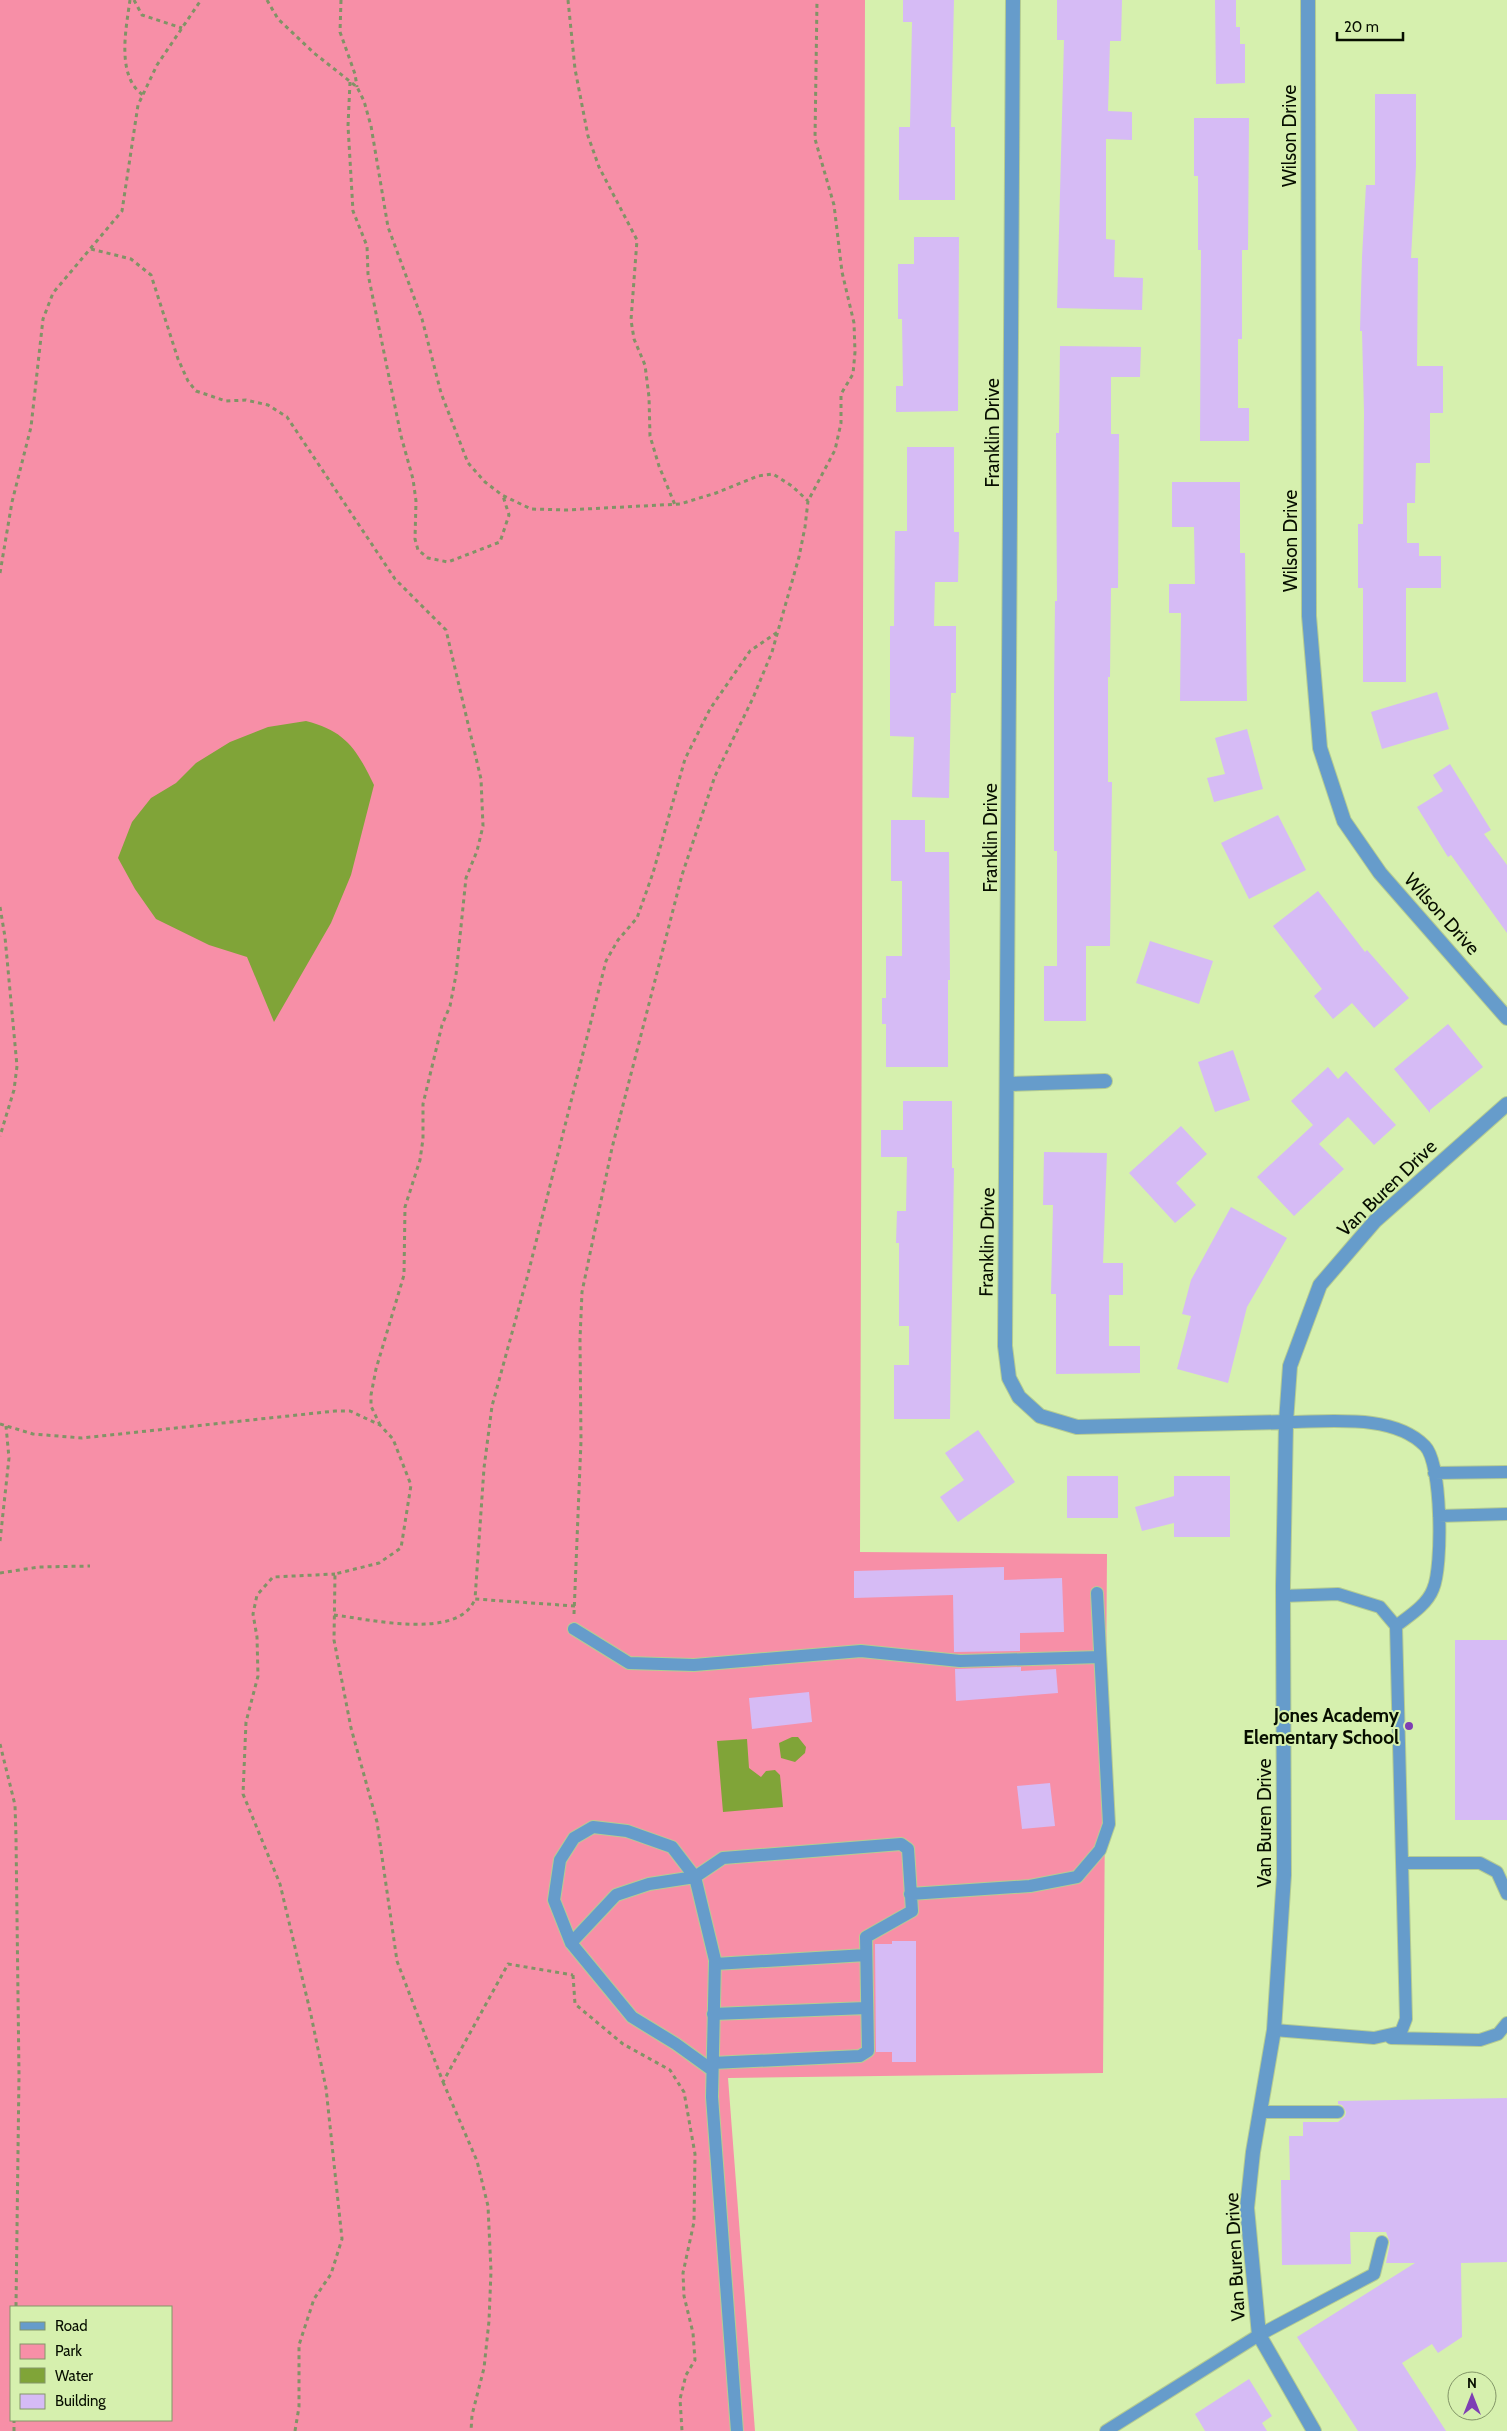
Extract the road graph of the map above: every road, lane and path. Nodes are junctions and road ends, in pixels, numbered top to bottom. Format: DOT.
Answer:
graph roads {
  1 [pos="130,0"];
  2 [pos="134,0"];
  3 [pos="201,0"];
  4 [pos="267,0"];
  5 [pos="341,0"];
  6 [pos="568,0"];
  7 [pos="817,0"];
  8 [pos="1013,0"];
  9 [pos="1308,0"];
  10 [pos="182,28"];
  11 [pos="350,82"];
  12 [pos="357,87"];
  13 [pos="143,95"];
  14 [pos="91,249"];
  15 [pos="502,495"];
  16 [pos="808,501"];
  17 [pos="675,505"];
  18 [pos="0,573"];
  19 [pos="778,631"];
  20 [pos="0,907"];
  21 [pos="1507,1018"];
  22 [pos="1105,1081"];
  23 [pos="1008,1084"];
  24 [pos="1507,1104"];
  25 [pos="0,1136"];
  26 [pos="1286,1422"];
  27 [pos="0,1424"];
  28 [pos="380,1425"];
  29 [pos="6,1426"];
  30 [pos="1507,1472"];
  31 [pos="1434,1473"];
  32 [pos="1507,1514"];
  33 [pos="1439,1516"];
  34 [pos="0,1541"];
  35 [pos="90,1566"];
  36 [pos="0,1573"];
  37 [pos="335,1574"];
  38 [pos="1097,1593"];
  39 [pos="1283,1596"];
  40 [pos="475,1599"];
  41 [pos="575,1606"];
  42 [pos="334,1615"];
  43 [pos="1396,1626"];
  44 [pos="574,1628"];
  45 [pos="1100,1657"];
  46 [pos="0,1744"];
  47 [pos="1403,1863"];
  48 [pos="696,1877"];
  49 [pos="910,1894"];
  50 [pos="1507,1894"];
  51 [pos="571,1942"];
  52 [pos="866,1955"];
  53 [pos="715,1964"];
  54 [pos="573,1975"];
  55 [pos="868,2008"];
  56 [pos="713,2014"];
  57 [pos="1507,2023"];
  58 [pos="1274,2030"];
  59 [pos="1377,2037"];
  60 [pos="712,2067"];
  61 [pos="443,2082"];
  62 [pos="1260,2112"];
  63 [pos="1338,2112"];
  64 [pos="1382,2242"];
  65 [pos="16,2306"];
  66 [pos="1259,2335"];
  67 [pos="295,2431"];
  68 [pos="471,2431"];
  69 [pos="682,2431"];
  70 [pos="737,2431"];
  71 [pos="1106,2431"];
  72 [pos="1314,2431"];
  1 -- 13 [label="path"];
  2 -- 10 [label="path"];
  3 -- 10 [label="path"];
  4 -- 11 [label="path"];
  5 -- 12 [label="path"];
  6 -- 17 [label="path"];
  7 -- 16 [label="path"];
  8 -- 23 [label="street, Franklin Drive"];
  9 -- 21 [label="street, Wilson Drive"];
  10 -- 13 [label="path"];
  11 -- 12 [label="path"];
  11 -- 15 [label="path"];
  12 -- 15 [label="path"];
  13 -- 14 [label="path"];
  14 -- 18 [label="path"];
  14 -- 28 [label="path"];
  15 -- 17 [label="path"];
  16 -- 17 [label="path"];
  16 -- 19 [label="path"];
  19 -- 40 [label="path"];
  19 -- 41 [label="path"];
  20 -- 25 [label="path"];
  22 -- 23 [label="street"];
  23 -- 26 [label="street, Franklin Drive"];
  24 -- 26 [label="street, Van Buren Drive"];
  26 -- 31 [label="lane"];
  26 -- 39 [label="street, Van Buren Drive"];
  27 -- 29 [label="path"];
  28 -- 29 [label="path"];
  28 -- 37 [label="path"];
  29 -- 34 [label="path"];
  30 -- 31 [label="lane"];
  31 -- 33 [label="lane"];
  32 -- 33 [label="lane"];
  33 -- 43 [label="lane"];
  35 -- 36 [label="path"];
  37 -- 42 [label="path"];
  37 -- 67 [label="path"];
  38 -- 45 [label="lane"];
  39 -- 43 [label="lane"];
  39 -- 58 [label="street, Van Buren Drive"];
  40 -- 41 [label="path"];
  40 -- 42 [label="path"];
  41 -- 44 [label="path"];
  42 -- 61 [label="path"];
  43 -- 47 [label="lane"];
  44 -- 45 [label="lane"];
  45 -- 49 [label="lane"];
  46 -- 65 [label="path"];
  47 -- 50 [label="lane"];
  47 -- 59 [label="lane"];
  48 -- 49 [label="lane"];
  48 -- 51 [label="lane"];
  48 -- 51 [label="lane"];
  48 -- 53 [label="lane"];
  49 -- 52 [label="lane"];
  51 -- 54 [label="path"];
  51 -- 60 [label="lane"];
  52 -- 53 [label="lane"];
  52 -- 55 [label="lane"];
  53 -- 56 [label="lane"];
  54 -- 61 [label="path"];
  54 -- 69 [label="path"];
  55 -- 56 [label="lane"];
  55 -- 60 [label="lane"];
  56 -- 60 [label="lane"];
  57 -- 59 [label="lane"];
  58 -- 59 [label="lane"];
  58 -- 62 [label="street, Van Buren Drive"];
  60 -- 70 [label="lane"];
  61 -- 68 [label="path"];
  62 -- 63 [label="lane"];
  62 -- 66 [label="street, Van Buren Drive"];
  64 -- 66 [label="lane"];
  66 -- 71 [label="lane"];
  66 -- 72 [label="street, Van Buren Drive"];
}
